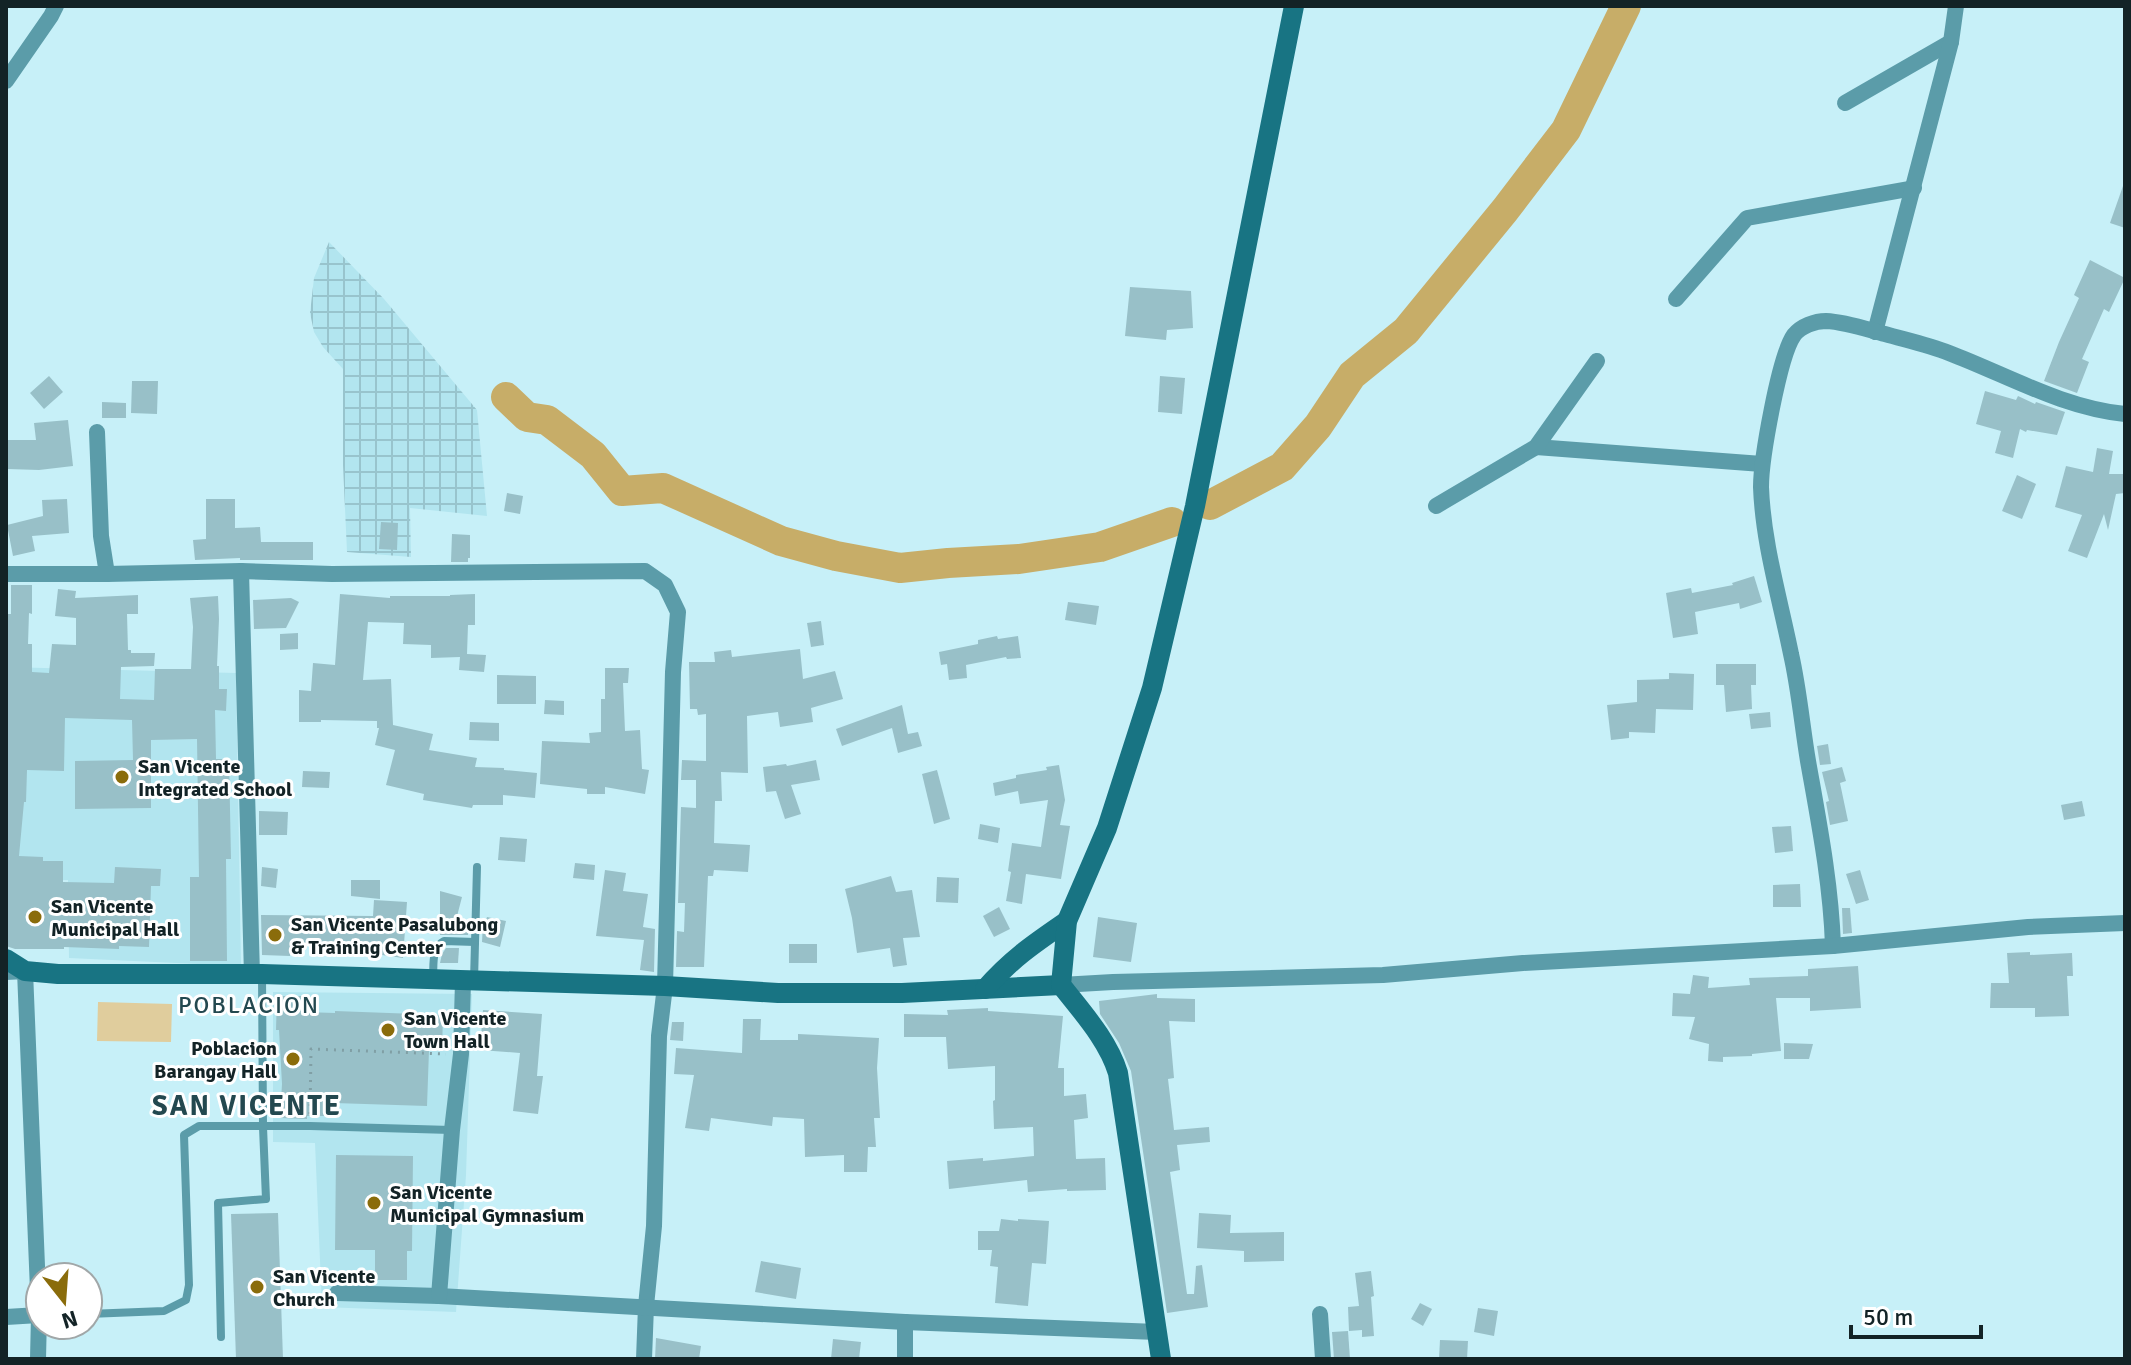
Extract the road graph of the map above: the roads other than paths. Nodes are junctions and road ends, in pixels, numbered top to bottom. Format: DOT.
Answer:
graph roads {
  1 [pos="56,6"];
  2 [pos="1294,6"];
  3 [pos="1956,6"];
  4 [pos="1951,42"];
  5 [pos="6,81"];
  6 [pos="1845,103"];
  7 [pos="1914,188"];
  8 [pos="1676,299"];
  9 [pos="1875,332"];
  10 [pos="1597,361"];
  11 [pos="2125,414"];
  12 [pos="97,432"];
  13 [pos="1536,447"];
  14 [pos="1762,464"];
  15 [pos="1436,506"];
  16 [pos="241,571"];
  17 [pos="6,574"];
  18 [pos="107,574"];
  19 [pos="477,867"];
  20 [pos="1067,921"];
  21 [pos="2125,923"];
  22 [pos="475,942"];
  23 [pos="1833,946"];
  24 [pos="6,959"];
  25 [pos="15,971"];
  26 [pos="257,974"];
  27 [pos="433,980"];
  28 [pos="468,981"];
  29 [pos="1061,985"];
  30 [pos="665,986"];
  31 [pos="985,989"];
  32 [pos="263,1127"];
  33 [pos="452,1130"];
  34 [pos="36,1261"];
  35 [pos="337,1293"];
  36 [pos="439,1296"];
  37 [pos="646,1306"];
  38 [pos="104,1313"];
  39 [pos="1320,1314"];
  40 [pos="905,1322"];
  41 [pos="1157,1332"];
  42 [pos="221,1337"];
  43 [pos="644,1359"];
  44 [pos="905,1359"];
  45 [pos="1161,1359"];
  46 [pos="1323,1359"];
  1 -- 5 [label="street"];
  2 -- 20 [label="main road"];
  3 -- 4 [label="street"];
  4 -- 6 [label="street"];
  4 -- 7 [label="street"];
  7 -- 8 [label="street"];
  7 -- 9 [label="street"];
  9 -- 11 [label="street"];
  9 -- 14 [label="street"];
  10 -- 13 [label="street"];
  12 -- 18 [label="street"];
  13 -- 14 [label="street"];
  13 -- 15 [label="street"];
  14 -- 23 [label="street"];
  16 -- 18 [label="street"];
  16 -- 26 [label="street"];
  16 -- 30 [label="street"];
  17 -- 18 [label="street"];
  19 -- 22 [label="lane"];
  20 -- 29 [label="main road"];
  20 -- 31 [label="main road"];
  21 -- 23 [label="street"];
  22 -- 27 [label="lane"];
  22 -- 28 [label="lane"];
  23 -- 29 [label="street"];
  24 -- 25 [label="main road"];
  25 -- 26 [label="main road"];
  25 -- 34 [label="street"];
  26 -- 27 [label="main road"];
  26 -- 32 [label="lane"];
  27 -- 28 [label="main road"];
  28 -- 30 [label="main road"];
  28 -- 33 [label="street"];
  29 -- 31 [label="main road"];
  29 -- 41 [label="main road"];
  30 -- 31 [label="main road"];
  30 -- 37 [label="street"];
  32 -- 33 [label="lane"];
  32 -- 38 [label="lane"];
  32 -- 42 [label="lane"];
  33 -- 36 [label="street"];
  35 -- 36 [label="street"];
  36 -- 37 [label="street"];
  37 -- 40 [label="street"];
  37 -- 43 [label="street"];
  39 -- 46 [label="street"];
  40 -- 41 [label="street"];
  40 -- 44 [label="street"];
  41 -- 45 [label="main road"];
}
